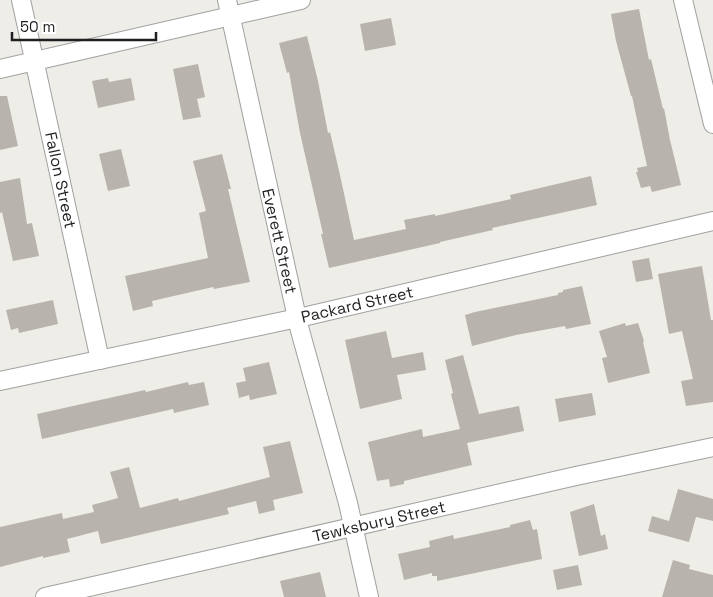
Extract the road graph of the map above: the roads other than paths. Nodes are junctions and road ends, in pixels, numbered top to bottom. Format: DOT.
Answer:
graph roads {
  1 [pos="22,0"];
  2 [pos="301,0"];
  3 [pos="683,0"];
  4 [pos="228,8"];
  5 [pos="35,61"];
  6 [pos="0,69"];
  7 [pos="713,124"];
  8 [pos="713,221"];
  9 [pos="297,318"];
  10 [pos="100,360"];
  11 [pos="0,381"];
  12 [pos="713,448"];
  13 [pos="354,527"];
  14 [pos="45,597"];
  15 [pos="369,597"];
  1 -- 5 [label="street, Fallon Street"];
  2 -- 4 [label="street"];
  3 -- 7 [label="street"];
  4 -- 5 [label="street"];
  4 -- 9 [label="street, Everett Street"];
  5 -- 6 [label="street"];
  5 -- 10 [label="street, Fallon Street"];
  8 -- 9 [label="street, Packard Street"];
  9 -- 10 [label="street, Packard Street"];
  9 -- 13 [label="street, Everett Street"];
  10 -- 11 [label="street, Packard Street"];
  12 -- 13 [label="street, Tewksbury Street"];
  13 -- 14 [label="street, Tewksbury Street"];
  13 -- 15 [label="street, Everett Street"];
}
